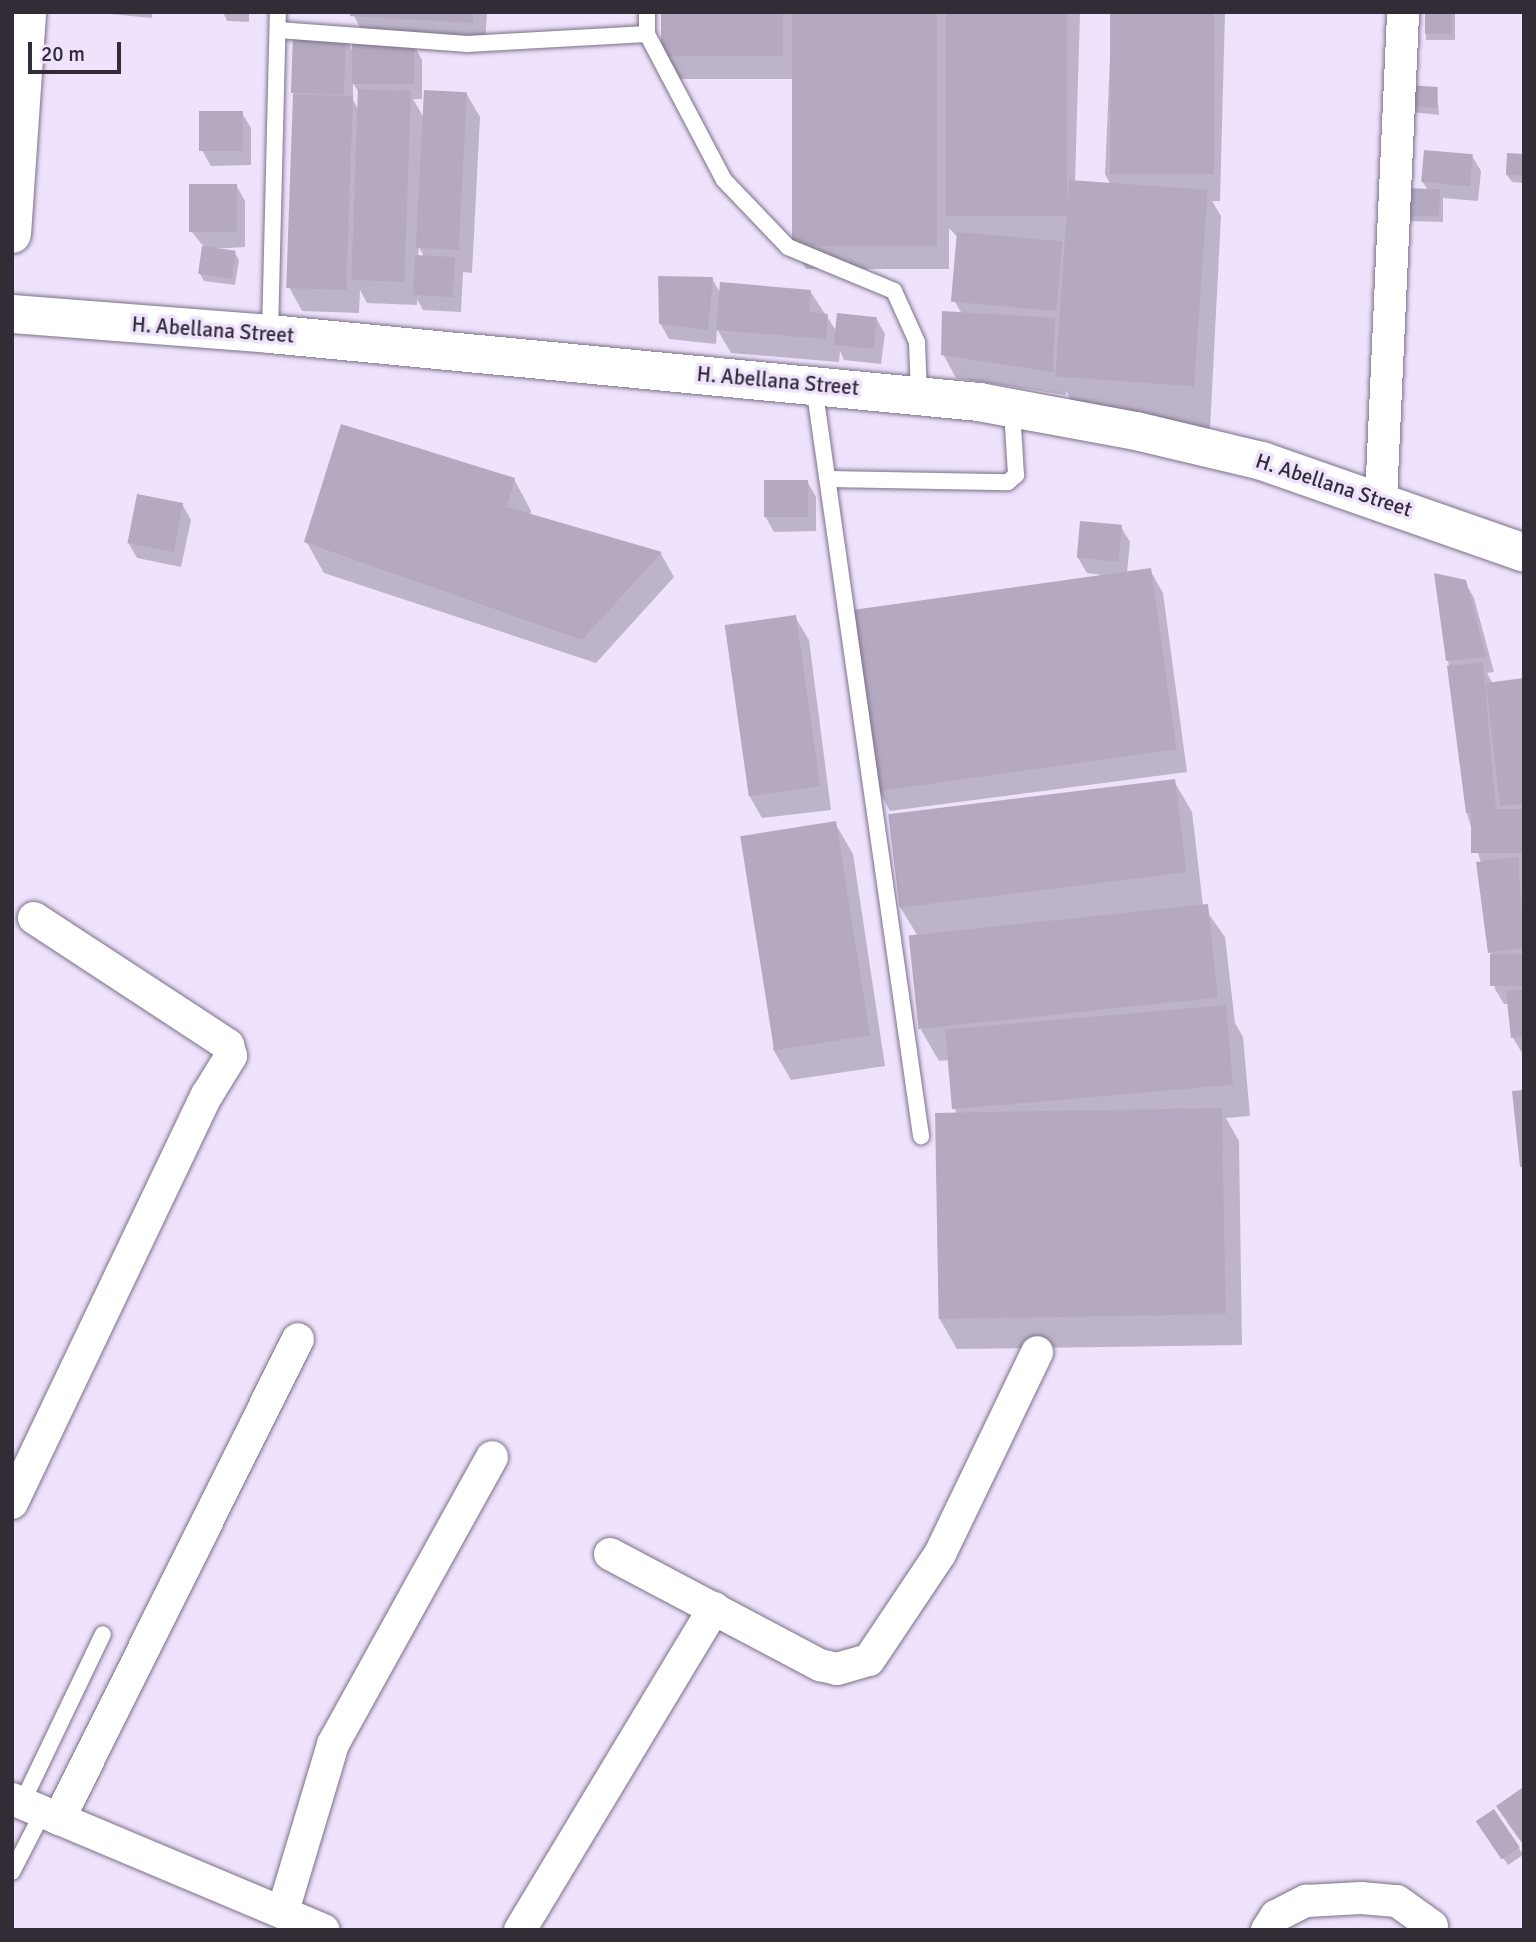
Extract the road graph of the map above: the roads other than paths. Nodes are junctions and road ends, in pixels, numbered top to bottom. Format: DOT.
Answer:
graph roads {
  1 [pos="27,12"];
  2 [pos="278,12"];
  3 [pos="647,12"];
  4 [pos="1403,12"];
  5 [pos="278,30"];
  6 [pos="647,34"];
  7 [pos="12,234"];
  8 [pos="12,314"];
  9 [pos="270,334"];
  10 [pos="814,384"];
  11 [pos="919,394"];
  12 [pos="1012,408"];
  13 [pos="828,479"];
  14 [pos="1381,499"];
  15 [pos="1524,552"];
  16 [pos="34,918"];
  17 [pos="921,1136"];
  18 [pos="298,1339"];
  19 [pos="1037,1352"];
  20 [pos="492,1457"];
  21 [pos="12,1503"];
  22 [pos="610,1554"];
  23 [pos="714,1608"];
  24 [pos="103,1634"];
  25 [pos="34,1808"];
  26 [pos="12,1872"];
  27 [pos="283,1911"];
  28 [pos="1432,1926"];
  29 [pos="324,1930"];
  30 [pos="520,1930"];
  31 [pos="1267,1930"];
  1 -- 7 [label="main road"];
  2 -- 5 [label="lane"];
  3 -- 6 [label="lane"];
  4 -- 14 [label="street"];
  5 -- 6 [label="lane"];
  5 -- 9 [label="lane"];
  6 -- 11 [label="lane"];
  8 -- 9 [label="main road, H. Abellana Street"];
  9 -- 10 [label="main road, H. Abellana Street"];
  10 -- 11 [label="main road, H. Abellana Street"];
  10 -- 13 [label="lane"];
  11 -- 12 [label="main road, H. Abellana Street"];
  12 -- 13 [label="lane"];
  12 -- 14 [label="main road, H. Abellana Street"];
  13 -- 17 [label="lane"];
  14 -- 15 [label="main road, H. Abellana Street"];
  16 -- 21 [label="street"];
  18 -- 25 [label="street"];
  19 -- 23 [label="street"];
  20 -- 27 [label="street"];
  22 -- 23 [label="street"];
  23 -- 30 [label="street"];
  24 -- 25 [label="lane"];
  25 -- 26 [label="lane"];
  25 -- 27 [label="street"];
  27 -- 29 [label="street"];
  28 -- 31 [label="street"];
}
